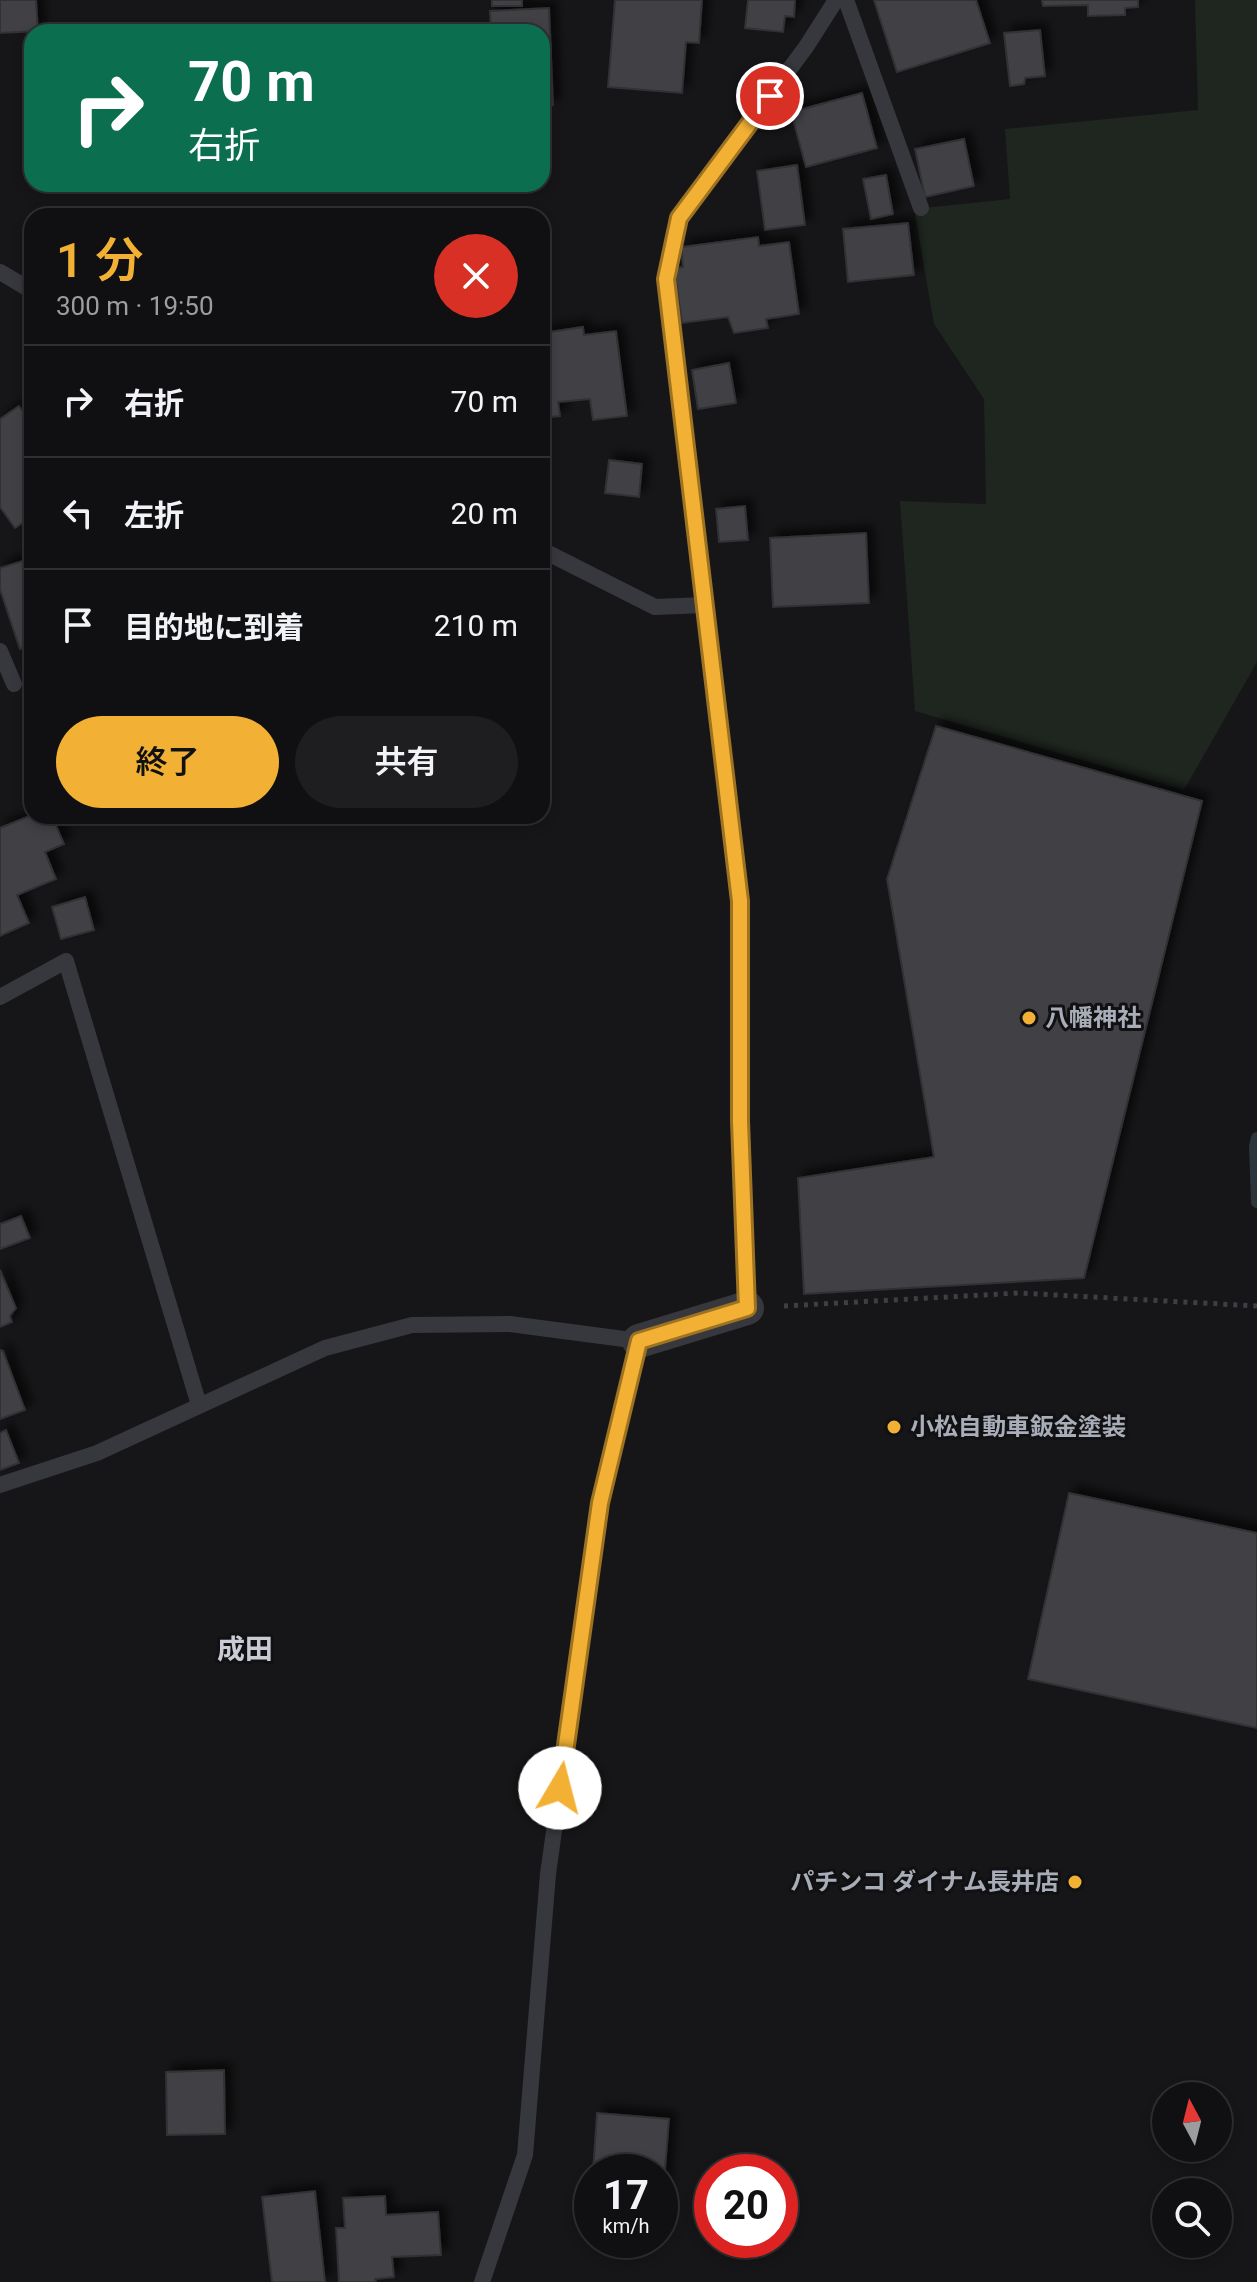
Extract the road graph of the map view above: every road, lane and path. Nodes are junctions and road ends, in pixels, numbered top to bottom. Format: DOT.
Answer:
graph roads {
  1 [pos="836,0"];
  2 [pos="846,0"];
  3 [pos="921,208"];
  4 [pos="0,272"];
  5 [pos="24,286"];
  6 [pos="550,554"];
  7 [pos="704,605"];
  8 [pos="0,651"];
  9 [pos="14,684"];
  10 [pos="0,997"];
  11 [pos="1257,1306"];
  12 [pos="747,1308"];
  13 [pos="639,1341"];
  14 [pos="199,1405"];
  15 [pos="0,1485"];
  16 [pos="482,2282"];
  1 -- 7 [label="lane"];
  2 -- 3 [label="lane"];
  4 -- 5 [label="lane"];
  6 -- 7 [label="lane"];
  7 -- 12 [label="lane"];
  8 -- 9 [label="lane"];
  10 -- 14 [label="lane"];
  11 -- 12 [label="path"];
  12 -- 13 [label="street"];
  13 -- 14 [label="lane"];
  13 -- 16 [label="lane"];
  14 -- 15 [label="lane"];
}
